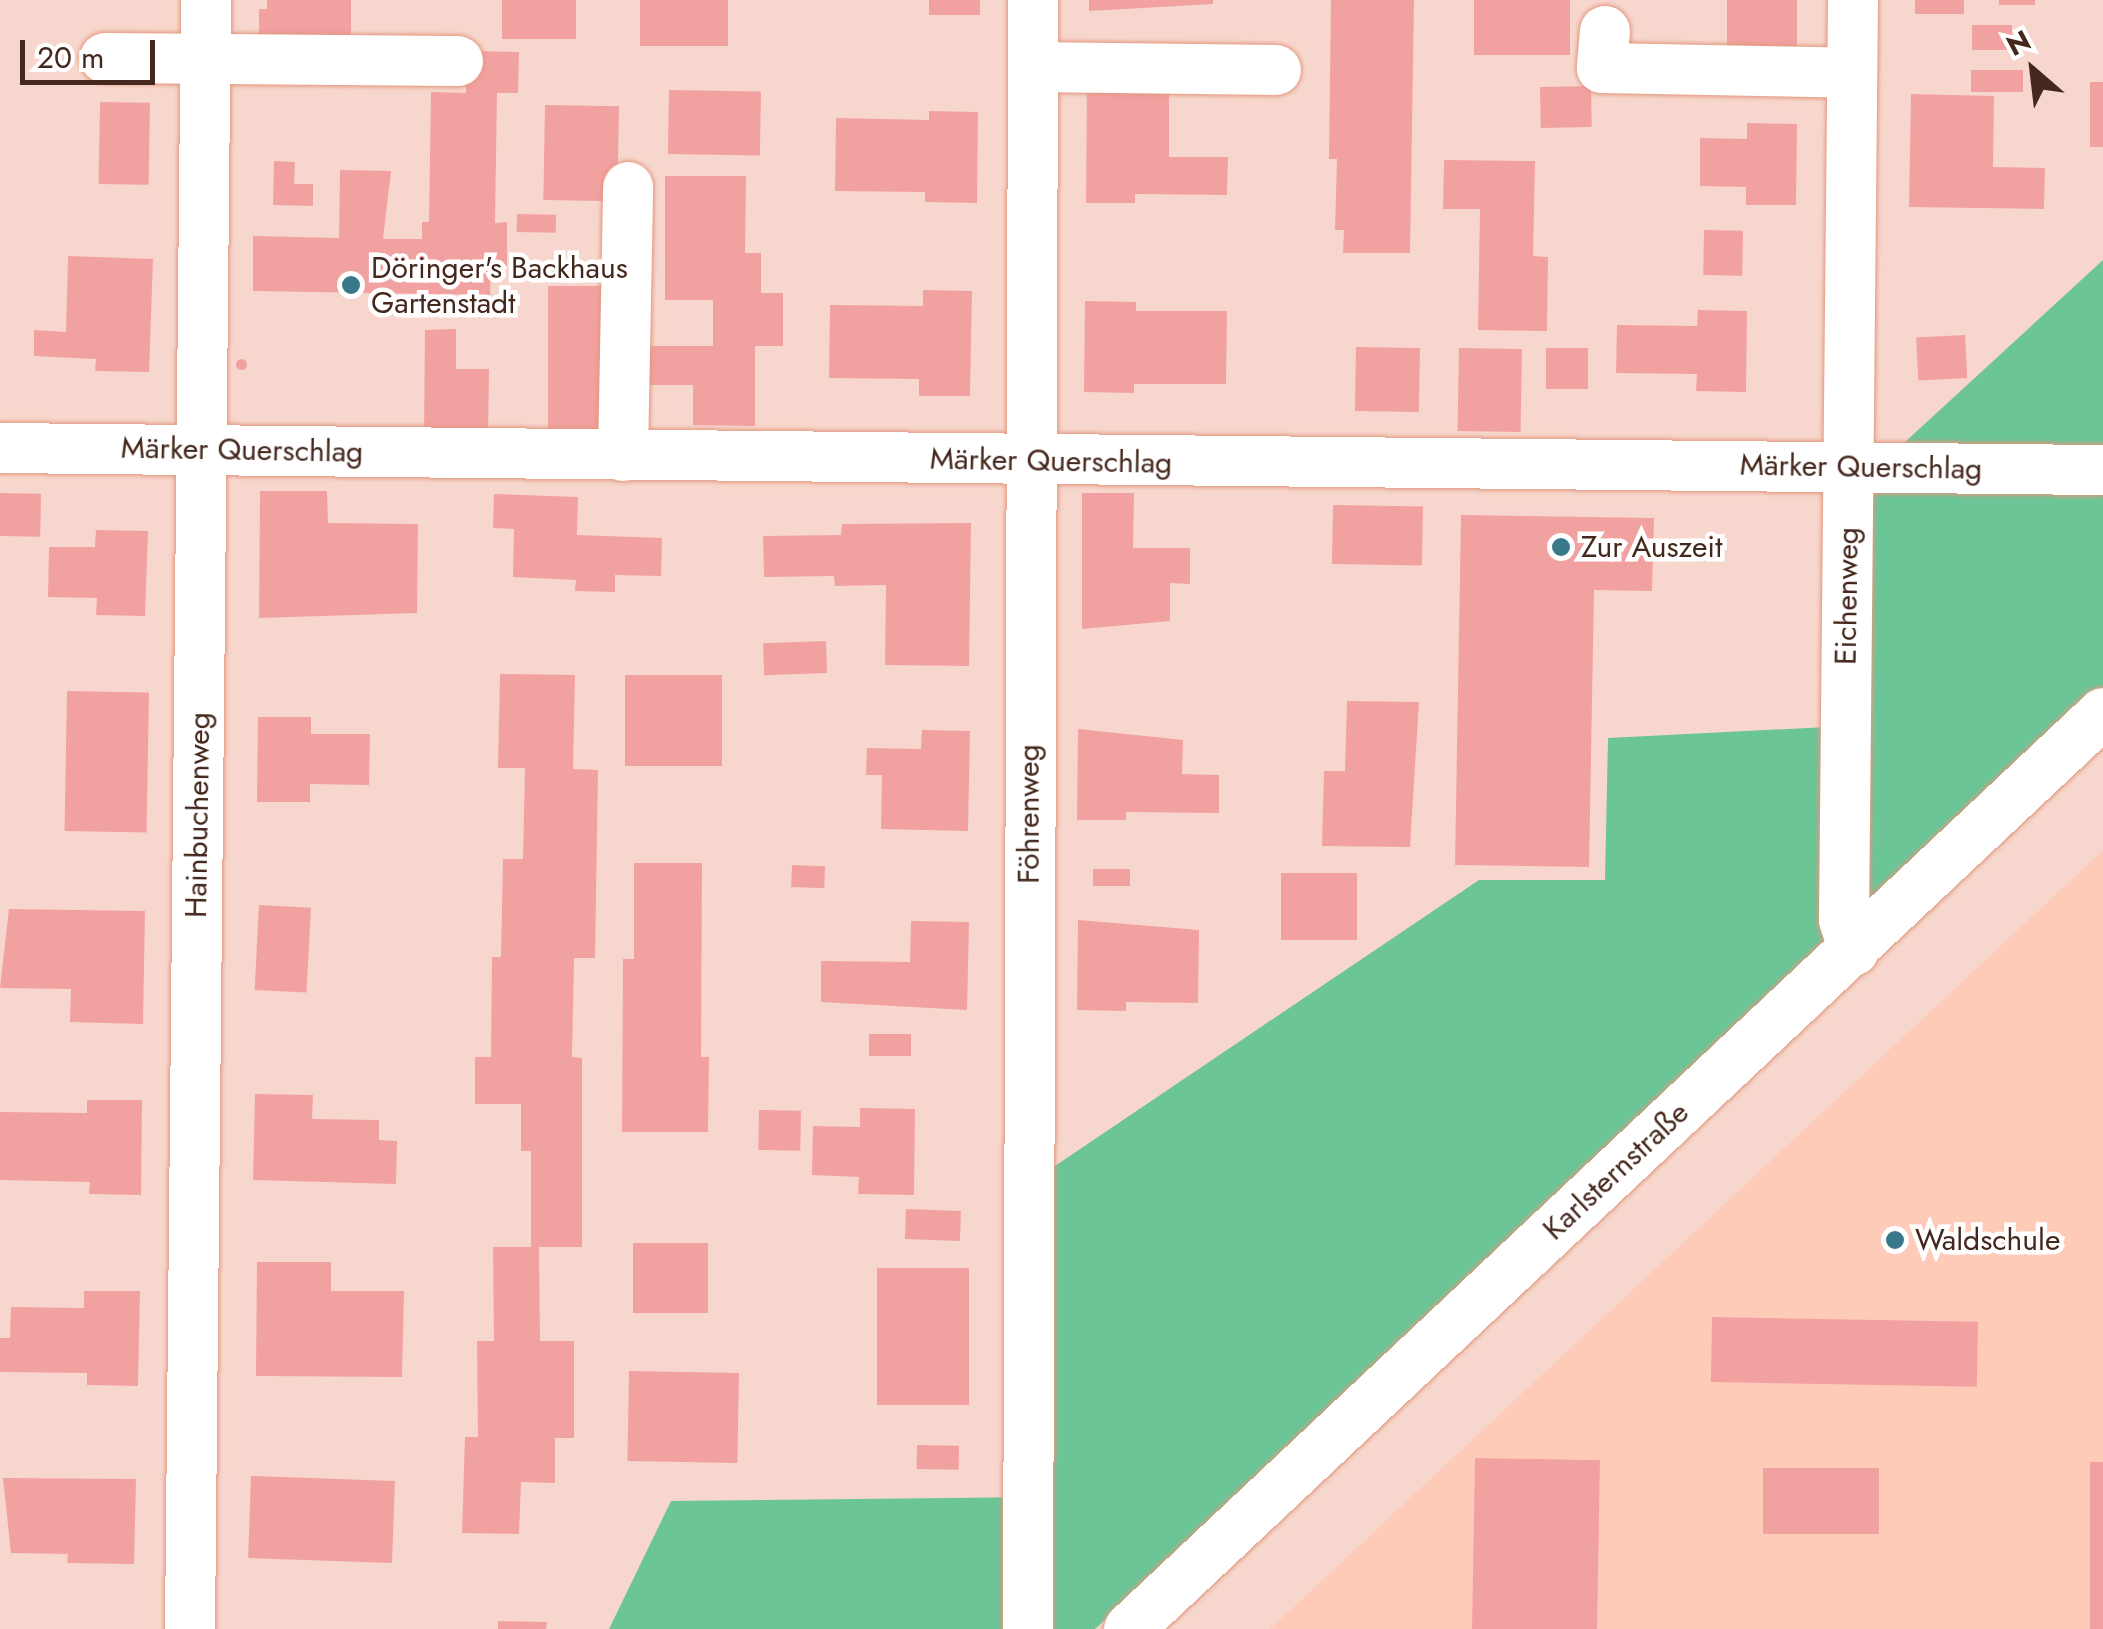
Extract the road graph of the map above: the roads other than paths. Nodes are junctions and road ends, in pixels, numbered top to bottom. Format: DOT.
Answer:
graph roads {
  1 [pos="206,0"];
  2 [pos="1033,0"];
  3 [pos="1853,0"];
  4 [pos="1606,30"];
  5 [pos="105,58"];
  6 [pos="205,58"];
  7 [pos="458,61"];
  8 [pos="1033,67"];
  9 [pos="1276,70"];
  10 [pos="1852,73"];
  11 [pos="628,186"];
  12 [pos="0,448"];
  13 [pos="202,449"];
  14 [pos="622,456"];
  15 [pos="1029,461"];
  16 [pos="1848,466"];
  17 [pos="2103,470"];
  18 [pos="2103,714"];
  19 [pos="1854,950"];
  20 [pos="190,1629"];
  21 [pos="1028,1629"];
  22 [pos="1129,1629"];
  1 -- 6 [label="street, Hainbuchenweg"];
  2 -- 8 [label="street, Föhrenweg"];
  3 -- 10 [label="street, Eichenweg"];
  4 -- 10 [label="street"];
  5 -- 6 [label="street"];
  6 -- 7 [label="street"];
  6 -- 13 [label="street, Hainbuchenweg"];
  8 -- 9 [label="street"];
  8 -- 15 [label="street, Föhrenweg"];
  10 -- 16 [label="street, Eichenweg"];
  11 -- 14 [label="street"];
  12 -- 13 [label="street, Märker Querschlag"];
  13 -- 14 [label="street, Märker Querschlag"];
  13 -- 20 [label="street, Hainbuchenweg"];
  14 -- 15 [label="street, Märker Querschlag"];
  15 -- 16 [label="street, Märker Querschlag"];
  15 -- 21 [label="street, Föhrenweg"];
  16 -- 17 [label="street, Märker Querschlag"];
  16 -- 19 [label="street, Eichenweg"];
  18 -- 19 [label="street, Karlsternstraße"];
  19 -- 22 [label="street, Karlsternstraße"];
}
